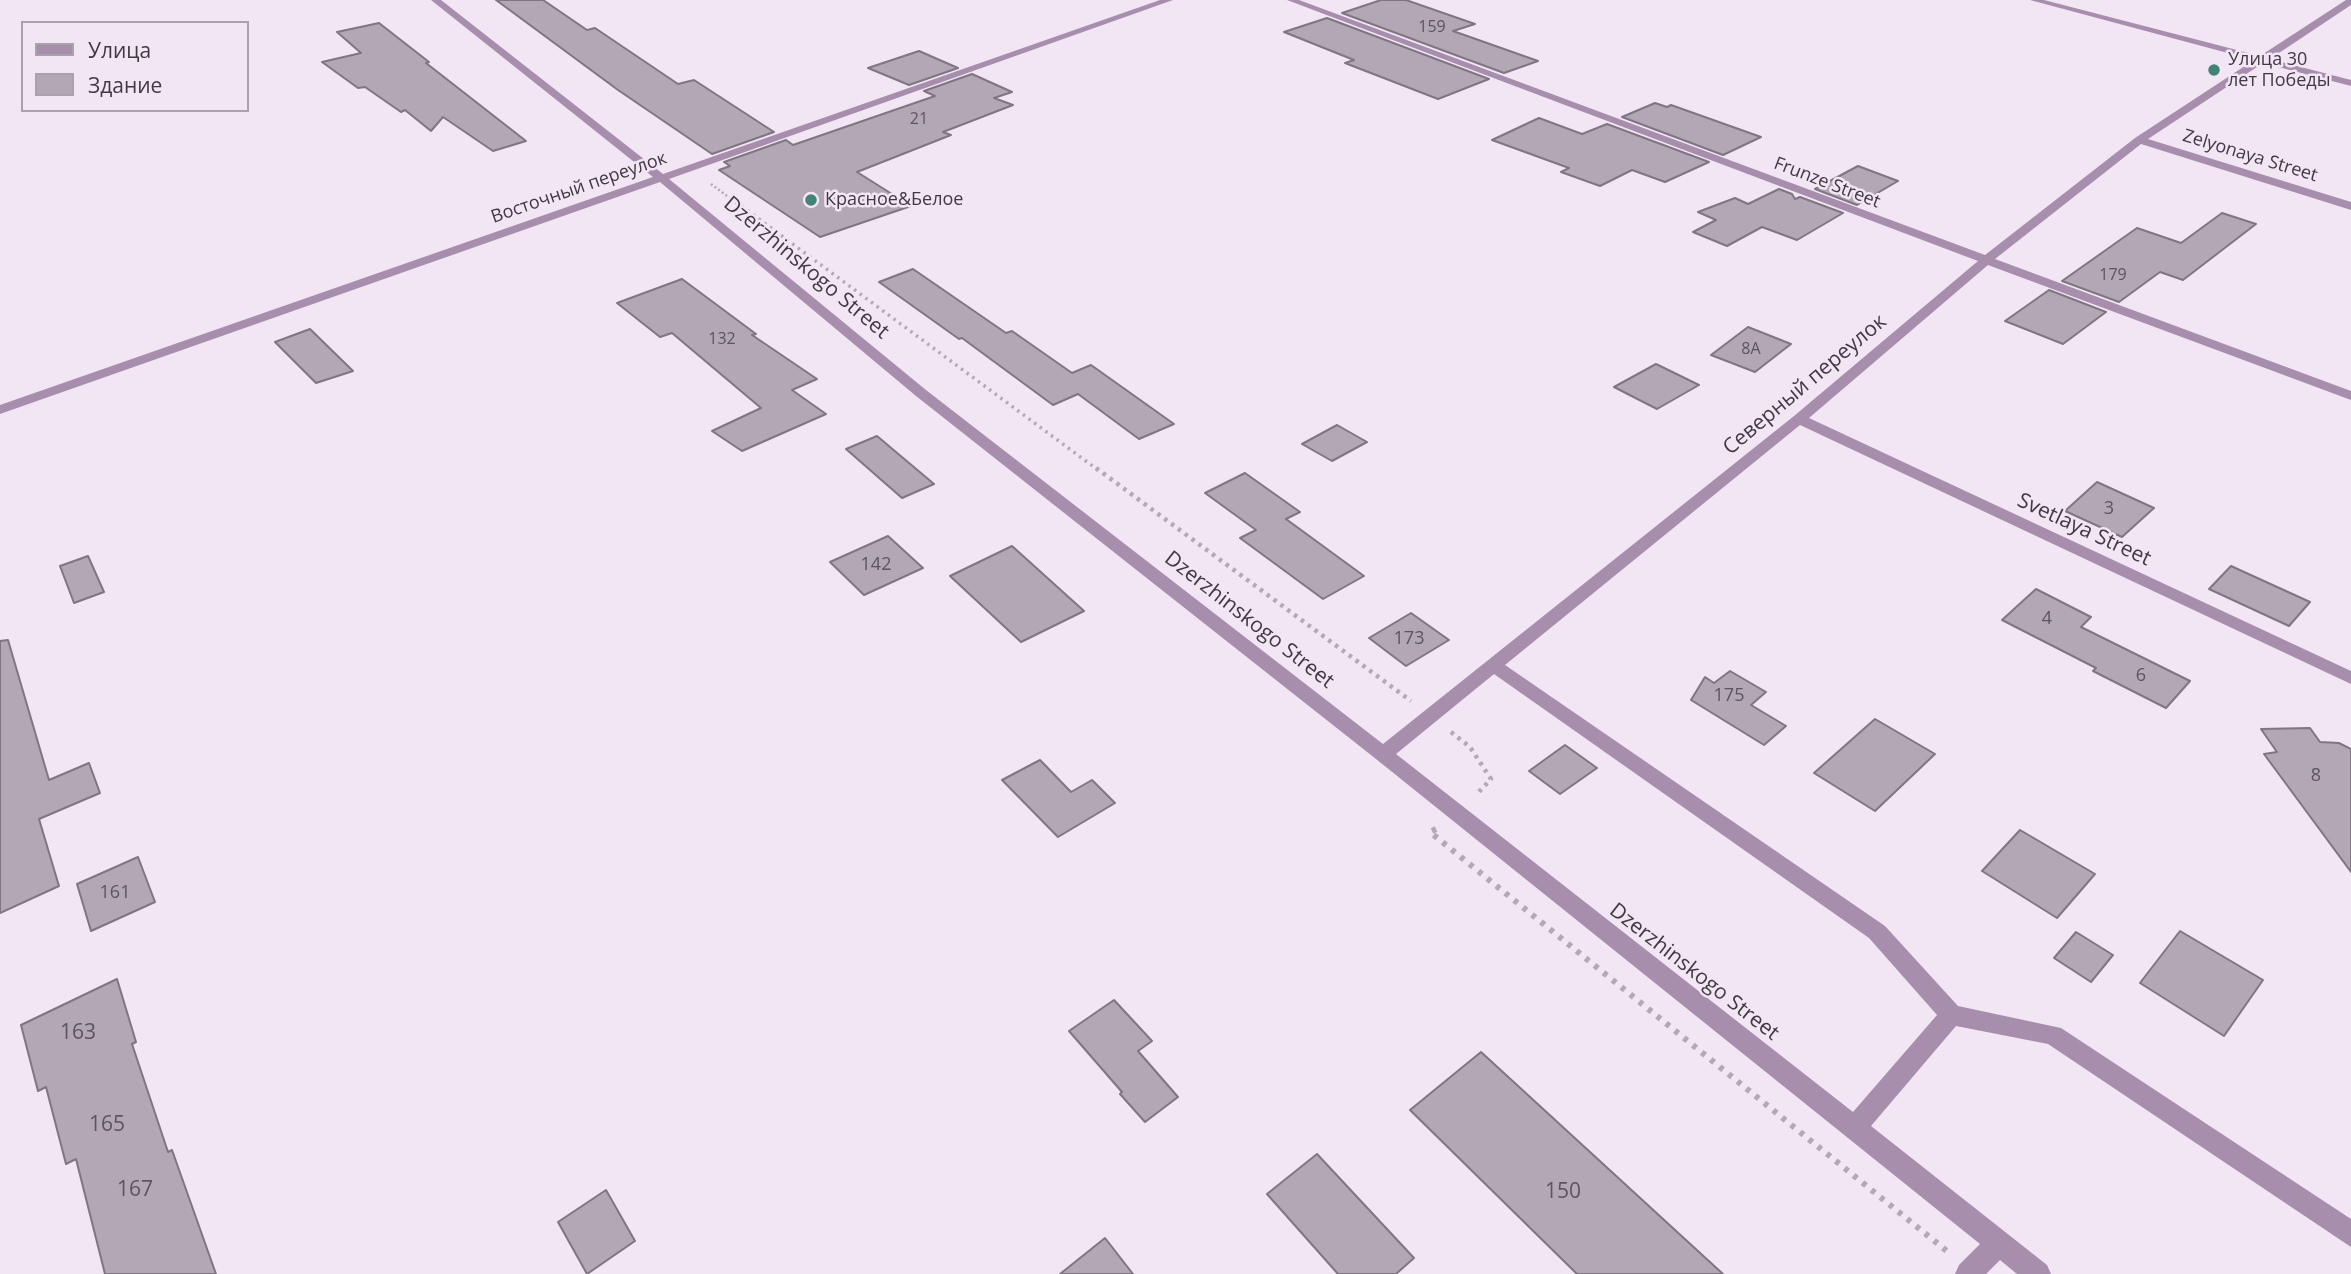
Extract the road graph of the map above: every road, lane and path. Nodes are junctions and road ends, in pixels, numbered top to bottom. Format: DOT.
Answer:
graph roads {
  1 [pos="435,0"];
  2 [pos="1170,0"];
  3 [pos="1291,0"];
  4 [pos="2034,0"];
  5 [pos="2351,1"];
  6 [pos="2261,60"];
  7 [pos="2351,83"];
  8 [pos="2139,140"];
  9 [pos="661,178"];
  10 [pos="2351,206"];
  11 [pos="1985,261"];
  12 [pos="2351,396"];
  13 [pos="0,410"];
  14 [pos="1799,419"];
  15 [pos="1493,665"];
  16 [pos="2351,678"];
  17 [pos="1383,754"];
  18 [pos="1951,1015"];
  19 [pos="1854,1128"];
  20 [pos="2351,1234"];
  21 [pos="1999,1243"];
  22 [pos="1968,1274"];
  23 [pos="2038,1274"];
  1 -- 9 [label="street, Dzerzhinskogo Street"];
  2 -- 9 [label="street, Восточный переулок"];
  3 -- 11 [label="street, Frunze Street"];
  4 -- 6 [label="street"];
  5 -- 6 [label="street, Северный переулок"];
  6 -- 7 [label="street"];
  6 -- 8 [label="street, Северный переулок"];
  8 -- 10 [label="street, Zelyonaya Street"];
  8 -- 11 [label="street, Северный переулок"];
  9 -- 13 [label="street, Восточный переулок"];
  9 -- 17 [label="street, Dzerzhinskogo Street"];
  11 -- 12 [label="street, Frunze Street"];
  11 -- 14 [label="street, Северный переулок"];
  14 -- 15 [label="street, Северный переулок"];
  14 -- 16 [label="street, Svetlaya Street"];
  15 -- 17 [label="street, Северный переулок"];
  15 -- 18 [label="street"];
  17 -- 19 [label="street, Dzerzhinskogo Street"];
  18 -- 19 [label="street"];
  18 -- 20 [label="street"];
  19 -- 21 [label="street, Dzerzhinskogo Street"];
  21 -- 22 [label="street"];
  21 -- 23 [label="street, Dzerzhinskogo Street"];
}
